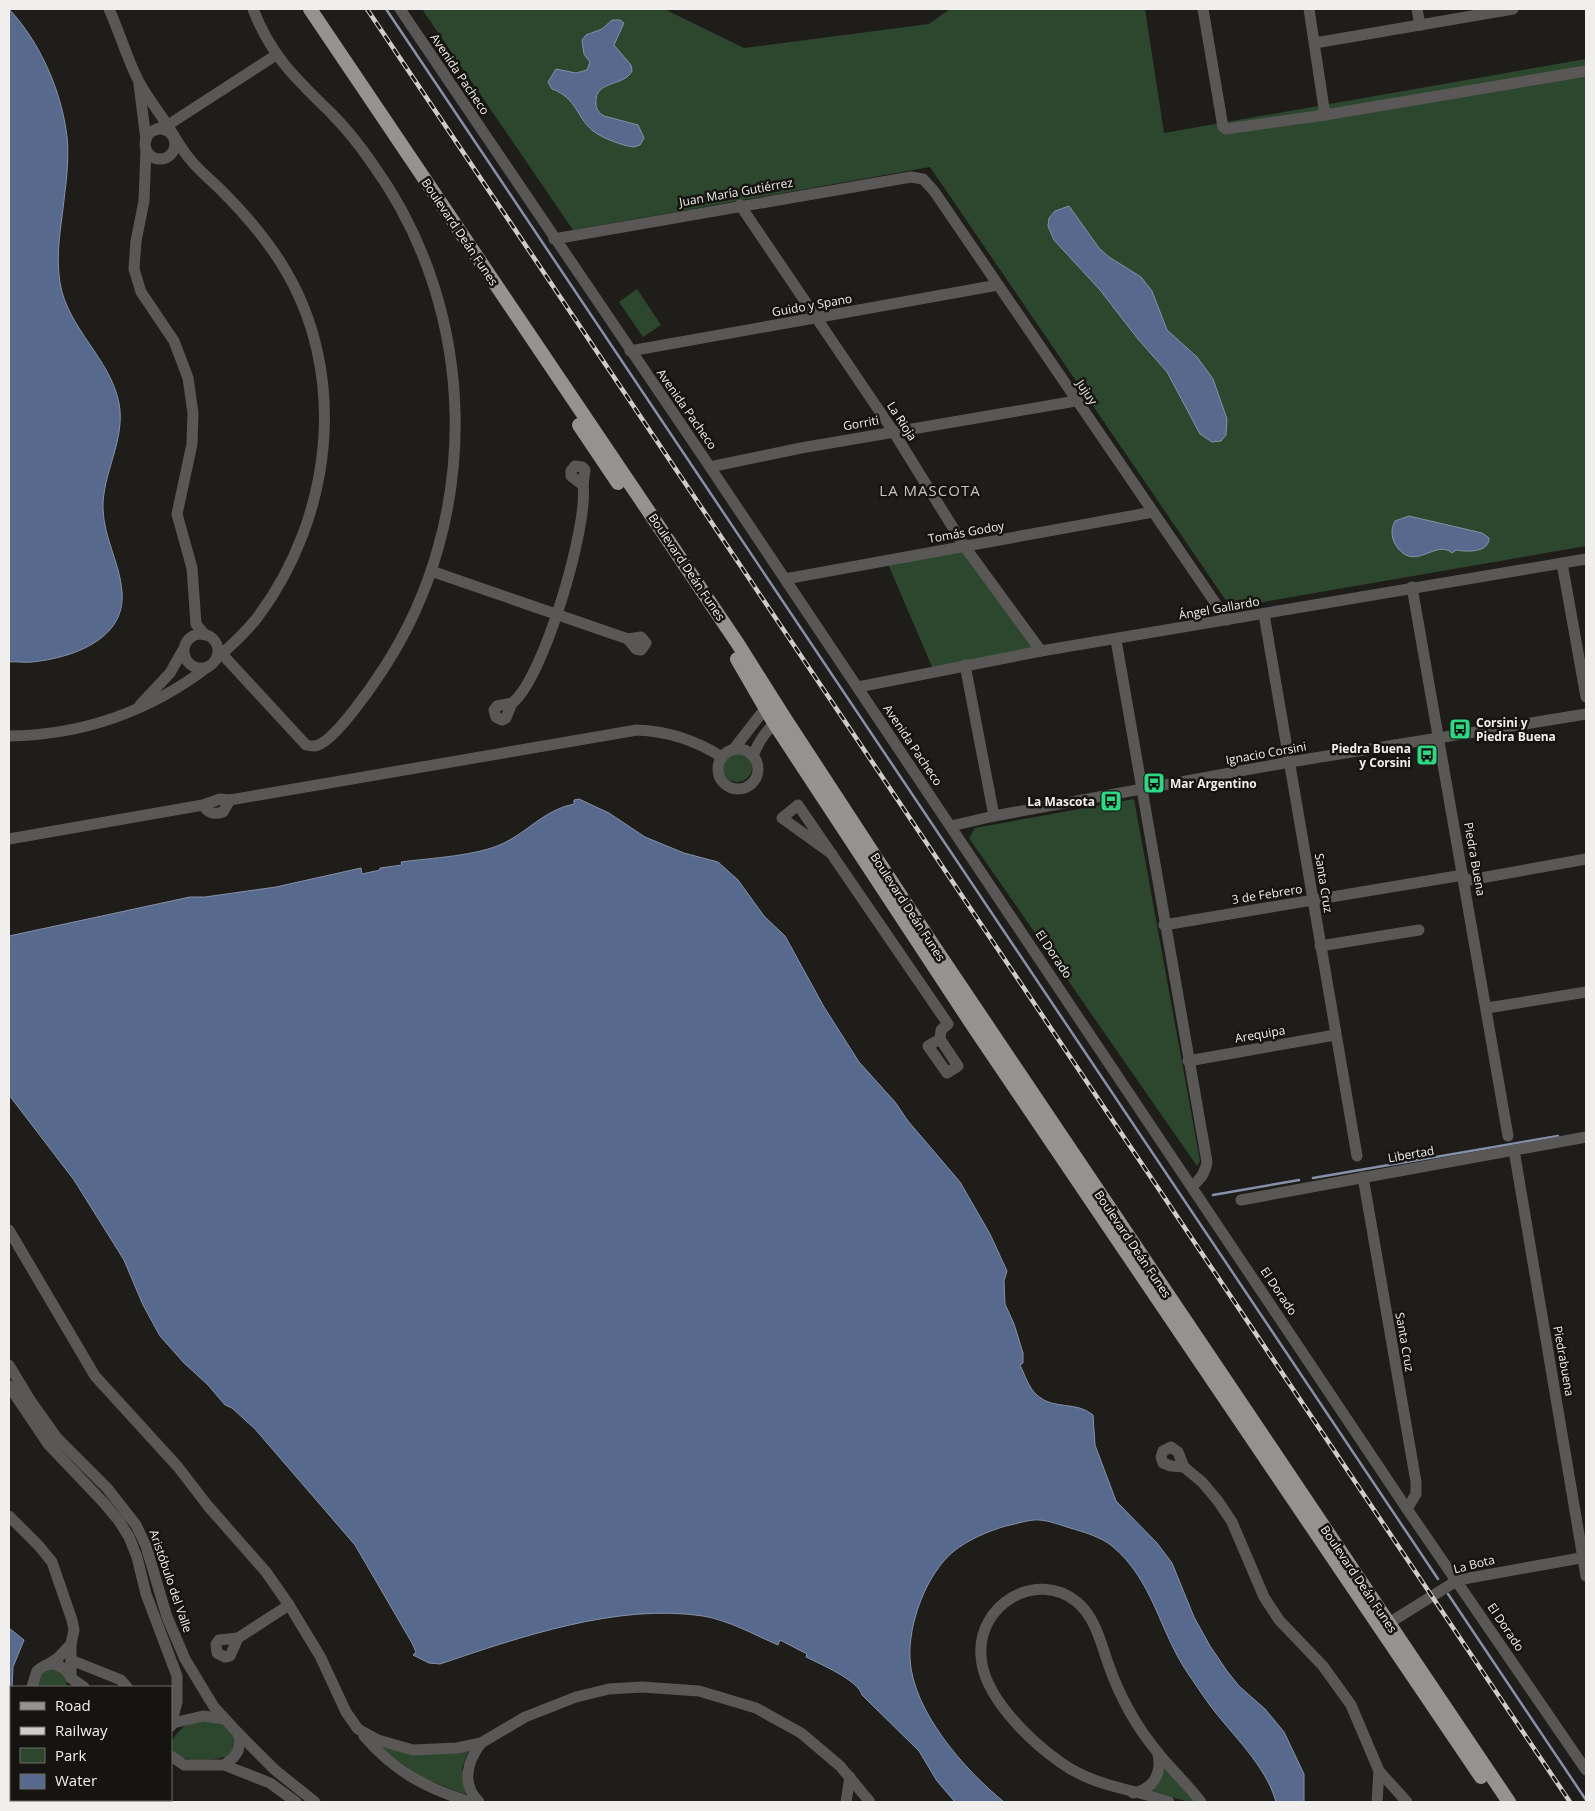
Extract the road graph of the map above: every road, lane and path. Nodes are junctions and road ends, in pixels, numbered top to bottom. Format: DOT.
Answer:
graph roads {
  1 [pos="109,9"];
  2 [pos="253,9"];
  3 [pos="300,9"];
  4 [pos="310,9"];
  5 [pos="400,9"];
  6 [pos="1203,9"];
  7 [pos="1309,9"];
  8 [pos="1417,9"];
  9 [pos="1513,9"];
  10 [pos="1420,25"];
  11 [pos="1314,43"];
  12 [pos="276,55"];
  13 [pos="1586,71"];
  14 [pos="139,82"];
  15 [pos="1325,115"];
  16 [pos="166,130"];
  17 [pos="146,145"];
  18 [pos="165,157"];
  19 [pos="190,160"];
  20 [pos="147,172"];
  21 [pos="924,179"];
  22 [pos="740,205"];
  23 [pos="554,239"];
  24 [pos="998,286"];
  25 [pos="816,318"];
  26 [pos="630,351"];
  27 [pos="1076,401"];
  28 [pos="893,431"];
  29 [pos="710,467"];
  30 [pos="583,485"];
  31 [pos="1153,512"];
  32 [pos="964,547"];
  33 [pos="1586,559"];
  34 [pos="1562,563"];
  35 [pos="431,571"];
  36 [pos="785,579"];
  37 [pos="1412,587"];
  38 [pos="195,614"];
  39 [pos="557,614"];
  40 [pos="1264,614"];
  41 [pos="1226,620"];
  42 [pos="209,636"];
  43 [pos="238,638"];
  44 [pos="628,639"];
  45 [pos="1116,640"];
  46 [pos="185,645"];
  47 [pos="1041,652"];
  48 [pos="215,660"];
  49 [pos="965,665"];
  50 [pos="858,687"];
  51 [pos="1586,698"];
  52 [pos="512,703"];
  53 [pos="770,707"];
  54 [pos="135,710"];
  55 [pos="1586,714"];
  56 [pos="779,720"];
  57 [pos="9,736"];
  58 [pos="1439,738"];
  59 [pos="733,750"];
  60 [pos="753,756"];
  61 [pos="722,758"];
  62 [pos="1290,762"];
  63 [pos="1141,791"];
  64 [pos="994,816"];
  65 [pos="951,826"];
  66 [pos="9,839"];
  67 [pos="832,854"];
  68 [pos="1586,859"];
  69 [pos="1464,878"];
  70 [pos="1312,901"];
  71 [pos="1164,926"];
  72 [pos="1419,930"];
  73 [pos="1320,946"];
  74 [pos="1586,992"];
  75 [pos="1487,1008"];
  76 [pos="965,1014"];
  77 [pos="948,1024"];
  78 [pos="1336,1035"];
  79 [pos="940,1039"];
  80 [pos="1188,1060"];
  81 [pos="1508,1136"];
  82 [pos="1586,1137"];
  83 [pos="1514,1150"];
  84 [pos="1358,1156"];
  85 [pos="1363,1177"];
  86 [pos="1192,1186"];
  87 [pos="1241,1200"];
  88 [pos="9,1230"];
  89 [pos="9,1364"];
  90 [pos="9,1386"];
  91 [pos="1184,1467"];
  92 [pos="1407,1509"];
  93 [pos="9,1516"];
  94 [pos="1585,1557"];
  95 [pos="1586,1576"];
  96 [pos="1458,1580"];
  97 [pos="289,1605"];
  98 [pos="1384,1626"];
  99 [pos="238,1638"];
  100 [pos="71,1644"];
  101 [pos="71,1660"];
  102 [pos="47,1665"];
  103 [pos="72,1682"];
  104 [pos="32,1686"];
  105 [pos="127,1686"];
  106 [pos="224,1719"];
  107 [pos="172,1724"];
  108 [pos="358,1729"];
  109 [pos="238,1733"];
  110 [pos="481,1743"];
  111 [pos="1158,1754"];
  112 [pos="172,1757"];
  113 [pos="184,1765"];
  114 [pos="224,1765"];
  115 [pos="172,1768"];
  116 [pos="1586,1770"];
  117 [pos="1379,1771"];
  118 [pos="850,1777"];
  119 [pos="1132,1793"];
  120 [pos="296,1802"];
  121 [pos="315,1802"];
  122 [pos="470,1802"];
  123 [pos="479,1802"];
  124 [pos="846,1802"];
  125 [pos="870,1802"];
  126 [pos="1169,1802"];
  127 [pos="1202,1802"];
  128 [pos="1377,1802"];
  129 [pos="1408,1802"];
  130 [pos="1498,1802"];
  131 [pos="1510,1802"];
  1 -- 14 [label="street"];
  2 -- 12 [label="street"];
  3 -- 53 [label="main road, Boulevard Deán Funes"];
  4 -- 53 [label="main road, Boulevard Deán Funes"];
  5 -- 23 [label="street, Avenida Pacheco"];
  6 -- 15 [label="street"];
  7 -- 11 [label="street"];
  8 -- 10 [label="street"];
  9 -- 10 [label="street"];
  10 -- 11 [label="street"];
  11 -- 15 [label="street"];
  12 -- 16 [label="street"];
  12 -- 35 [label="street"];
  13 -- 15 [label="street"];
  14 -- 16 [label="street"];
  14 -- 17 [label="street"];
  16 -- 17 [label="street"];
  16 -- 18 [label="street"];
  16 -- 19 [label="street"];
  17 -- 18 [label="street"];
  17 -- 20 [label="street"];
  18 -- 19 [label="street"];
  18 -- 20 [label="street"];
  19 -- 43 [label="street"];
  20 -- 38 [label="street"];
  21 -- 22 [label="street, Juan María Gutiérrez"];
  21 -- 24 [label="street, Jujuy"];
  22 -- 23 [label="street, Juan María Gutiérrez"];
  22 -- 25 [label="street, La Rioja"];
  23 -- 26 [label="street, Avenida Pacheco"];
  24 -- 25 [label="street, Guido y Spano"];
  24 -- 27 [label="street, Jujuy"];
  25 -- 26 [label="street, Guido y Spano"];
  25 -- 28 [label="street, La Rioja"];
  26 -- 29 [label="street, Avenida Pacheco"];
  27 -- 28 [label="street, Gorriti"];
  27 -- 31 [label="street, Jujuy"];
  28 -- 29 [label="street, Gorriti"];
  28 -- 32 [label="street, La Rioja"];
  29 -- 36 [label="street, Avenida Pacheco"];
  30 -- 39 [label="street"];
  31 -- 32 [label="street, Tomás Godoy"];
  31 -- 41 [label="street, Jujuy"];
  32 -- 36 [label="street, Tomás Godoy"];
  32 -- 47 [label="street, La Rioja"];
  33 -- 34 [label="street, Ángel Gallardo"];
  34 -- 37 [label="street, Ángel Gallardo"];
  34 -- 51 [label="street"];
  35 -- 39 [label="street"];
  35 -- 48 [label="street"];
  36 -- 50 [label="street, Avenida Pacheco"];
  37 -- 40 [label="street, Ángel Gallardo"];
  37 -- 58 [label="street, Piedra Buena"];
  38 -- 42 [label="street"];
  38 -- 46 [label="street"];
  39 -- 44 [label="street"];
  39 -- 52 [label="street"];
  40 -- 41 [label="street, Ángel Gallardo"];
  40 -- 62 [label="street, Santa Cruz"];
  41 -- 45 [label="street, Ángel Gallardo"];
  42 -- 43 [label="street"];
  42 -- 46 [label="street"];
  42 -- 48 [label="street"];
  43 -- 48 [label="street"];
  45 -- 47 [label="street, Ángel Gallardo"];
  45 -- 63 [label="street"];
  46 -- 48 [label="street"];
  46 -- 54 [label="street"];
  47 -- 49 [label="street, Ángel Gallardo"];
  48 -- 54 [label="street"];
  49 -- 50 [label="street, Ángel Gallardo"];
  49 -- 64 [label="street"];
  50 -- 65 [label="street, Avenida Pacheco"];
  53 -- 56 [label="main road, Boulevard Deán Funes"];
  53 -- 59 [label="street"];
  54 -- 57 [label="street"];
  55 -- 58 [label="street, Ignacio Corsini"];
  56 -- 60 [label="street"];
  56 -- 76 [label="main road, Boulevard Deán Funes"];
  56 -- 98 [label="main road, Boulevard Deán Funes"];
  58 -- 62 [label="street, Ignacio Corsini"];
  58 -- 69 [label="street, Piedra Buena"];
  59 -- 60 [label="street"];
  59 -- 61 [label="street"];
  60 -- 61 [label="street"];
  61 -- 66 [label="street"];
  62 -- 63 [label="street, Ignacio Corsini"];
  62 -- 70 [label="street, Santa Cruz"];
  63 -- 64 [label="street, Ignacio Corsini"];
  63 -- 71 [label="street"];
  64 -- 65 [label="street, Ignacio Corsini"];
  65 -- 86 [label="street, El Dorado"];
  67 -- 77 [label="street"];
  68 -- 69 [label="street, 3 de Febrero"];
  69 -- 70 [label="street, 3 de Febrero"];
  69 -- 75 [label="street, Piedra Buena"];
  70 -- 71 [label="street, 3 de Febrero"];
  70 -- 73 [label="street, Santa Cruz"];
  71 -- 80 [label="street"];
  72 -- 73 [label="street"];
  73 -- 78 [label="street, Santa Cruz"];
  74 -- 75 [label="street"];
  75 -- 81 [label="street, Piedra Buena"];
  76 -- 77 [label="street"];
  76 -- 98 [label="main road, Boulevard Deán Funes"];
  77 -- 79 [label="street"];
  78 -- 80 [label="street, Arequipa"];
  78 -- 84 [label="street, Santa Cruz"];
  80 -- 86 [label="street"];
  82 -- 83 [label="street, Libertad"];
  83 -- 85 [label="street, Libertad"];
  83 -- 94 [label="street, Piedrabuena"];
  85 -- 87 [label="street, Libertad"];
  85 -- 92 [label="street, Santa Cruz"];
  86 -- 92 [label="street, El Dorado"];
  88 -- 97 [label="street"];
  89 -- 106 [label="street, Aristóbulo del Valle"];
  90 -- 107 [label="street, Aristóbulo del Valle"];
  91 -- 117 [label="street"];
  92 -- 96 [label="street, El Dorado"];
  93 -- 100 [label="street"];
  94 -- 95 [label="street, Piedrabuena"];
  94 -- 96 [label="street, La Bota"];
  96 -- 98 [label="street, La Bota"];
  96 -- 116 [label="street, El Dorado"];
  97 -- 99 [label="street"];
  97 -- 108 [label="street"];
  98 -- 130 [label="main road, Boulevard Deán Funes"];
  98 -- 131 [label="main road, Boulevard Deán Funes"];
  100 -- 101 [label="street"];
  100 -- 102 [label="street"];
  101 -- 103 [label="street"];
  101 -- 105 [label="street"];
  102 -- 103 [label="street"];
  102 -- 104 [label="street"];
  106 -- 107 [label="street"];
  106 -- 109 [label="street, Aristóbulo del Valle"];
  108 -- 110 [label="street"];
  108 -- 122 [label="street"];
  109 -- 114 [label="street"];
  109 -- 121 [label="street, Aristóbulo del Valle"];
  110 -- 118 [label="street"];
  110 -- 123 [label="street"];
  111 -- 119 [label="street"];
  111 -- 119 [label="street"];
  111 -- 127 [label="street"];
  112 -- 113 [label="street"];
  113 -- 114 [label="street"];
  113 -- 115 [label="street"];
  114 -- 120 [label="street"];
  117 -- 128 [label="street"];
  117 -- 129 [label="street"];
  118 -- 124 [label="street"];
  118 -- 125 [label="street"];
  119 -- 126 [label="street"];
}
